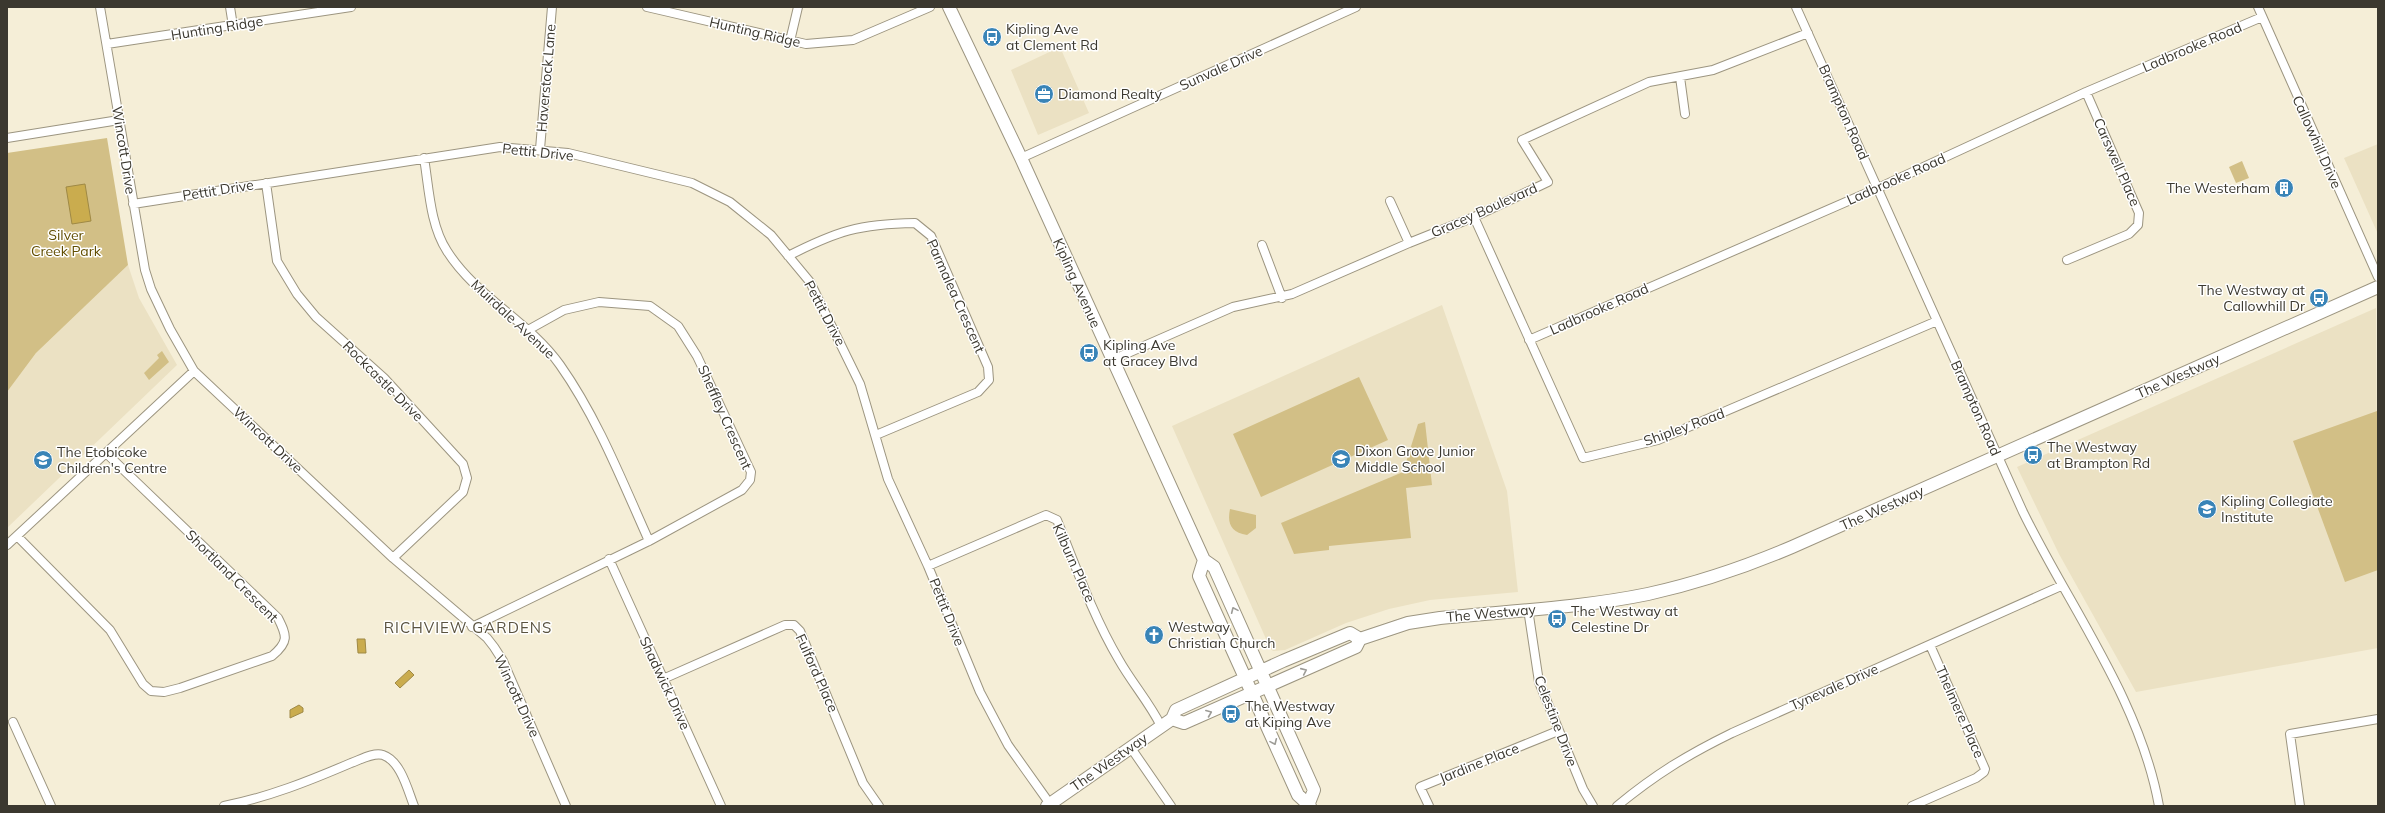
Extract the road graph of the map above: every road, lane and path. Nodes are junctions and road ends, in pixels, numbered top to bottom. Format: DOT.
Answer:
graph roads {
  1 [pos="100,7"];
  2 [pos="230,7"];
  3 [pos="351,7"];
  4 [pos="552,7"];
  5 [pos="647,7"];
  6 [pos="798,7"];
  7 [pos="930,7"];
  8 [pos="949,7"];
  9 [pos="1356,7"];
  10 [pos="1796,7"];
  11 [pos="2258,7"];
  12 [pos="2262,17"];
  13 [pos="233,26"];
  14 [pos="1808,32"];
  15 [pos="790,41"];
  16 [pos="107,44"];
  17 [pos="1680,77"];
  18 [pos="2086,92"];
  19 [pos="1685,114"];
  20 [pos="119,120"];
  21 [pos="7,138"];
  22 [pos="540,150"];
  23 [pos="424,158"];
  24 [pos="1021,158"];
  25 [pos="266,183"];
  26 [pos="1878,188"];
  27 [pos="1390,201"];
  28 [pos="133,204"];
  29 [pos="1474,217"];
  30 [pos="1409,243"];
  31 [pos="1262,245"];
  32 [pos="788,256"];
  33 [pos="2067,260"];
  34 [pos="2378,277"];
  35 [pos="2378,287"];
  36 [pos="1282,298"];
  37 [pos="1937,321"];
  38 [pos="528,330"];
  39 [pos="1529,340"];
  40 [pos="1112,360"];
  41 [pos="194,371"];
  42 [pos="876,435"];
  43 [pos="106,453"];
  44 [pos="1997,456"];
  45 [pos="17,536"];
  46 [pos="649,541"];
  47 [pos="7,545"];
  48 [pos="393,558"];
  49 [pos="609,560"];
  50 [pos="1204,560"];
  51 [pos="928,566"];
  52 [pos="2061,586"];
  53 [pos="1528,609"];
  54 [pos="472,627"];
  55 [pos="1360,640"];
  56 [pos="1930,644"];
  57 [pos="1261,671"];
  58 [pos="1245,678"];
  59 [pos="663,679"];
  60 [pos="1268,687"];
  61 [pos="1252,694"];
  62 [pos="2378,719"];
  63 [pos="1172,720"];
  64 [pos="13,722"];
  65 [pos="1161,726"];
  66 [pos="1558,731"];
  67 [pos="1131,748"];
  68 [pos="1310,804"];
  69 [pos="1048,805"];
  70 [pos="52,806"];
  71 [pos="224,806"];
  72 [pos="414,806"];
  73 [pos="566,806"];
  74 [pos="722,806"];
  75 [pos="879,806"];
  76 [pos="1170,806"];
  77 [pos="1429,806"];
  78 [pos="1593,806"];
  79 [pos="1617,806"];
  80 [pos="1912,806"];
  81 [pos="2158,806"];
  82 [pos="2300,806"];
  1 -- 16 [label="street, Wincott Drive"];
  2 -- 13 [label="street"];
  3 -- 13 [label="street, Hunting Ridge"];
  4 -- 22 [label="street, Haverstock Lane"];
  5 -- 15 [label="street, Hunting Ridge"];
  6 -- 15 [label="street"];
  7 -- 15 [label="street, Hunting Ridge"];
  8 -- 24 [label="main road, Kipling Avenue"];
  9 -- 24 [label="street, Sunvale Drive"];
  10 -- 14 [label="street, Brampton Road"];
  11 -- 12 [label="street, Callowhill Drive"];
  12 -- 18 [label="street, Ladbrooke Road"];
  12 -- 34 [label="street, Callowhill Drive"];
  13 -- 16 [label="street, Hunting Ridge"];
  14 -- 17 [label="street, Gracey Boulevard"];
  14 -- 26 [label="street, Brampton Road"];
  16 -- 20 [label="street, Wincott Drive"];
  17 -- 19 [label="street"];
  17 -- 29 [label="street, Gracey Boulevard"];
  18 -- 26 [label="street, Ladbrooke Road"];
  18 -- 33 [label="street, Carswell Place"];
  20 -- 21 [label="street"];
  20 -- 28 [label="street, Wincott Drive"];
  22 -- 23 [label="street, Pettit Drive"];
  22 -- 32 [label="street, Pettit Drive"];
  23 -- 25 [label="street, Pettit Drive"];
  23 -- 38 [label="street, Muirdale Avenue"];
  24 -- 40 [label="main road, Kipling Avenue"];
  25 -- 28 [label="street, Pettit Drive"];
  25 -- 48 [label="street, Rockcastle Drive"];
  26 -- 37 [label="street, Brampton Road"];
  26 -- 39 [label="street, Ladbrooke Road"];
  27 -- 30 [label="street"];
  28 -- 41 [label="street, Wincott Drive"];
  29 -- 30 [label="street, Gracey Boulevard"];
  29 -- 39 [label="street, Shipley Road"];
  30 -- 36 [label="street, Gracey Boulevard"];
  31 -- 36 [label="street"];
  32 -- 42 [label="street, Pettit Drive"];
  32 -- 42 [label="street, Parmalea Crescent"];
  35 -- 44 [label="main road, The Westway"];
  36 -- 40 [label="street, Gracey Boulevard"];
  37 -- 39 [label="street, Shipley Road"];
  37 -- 44 [label="street, Brampton Road"];
  38 -- 46 [label="street, Muirdale Avenue"];
  38 -- 46 [label="street, Sheffley Crescent"];
  40 -- 50 [label="main road, Kipling Avenue"];
  41 -- 43 [label="street"];
  41 -- 48 [label="street, Wincott Drive"];
  42 -- 51 [label="street, Pettit Drive"];
  43 -- 45 [label="street"];
  43 -- 45 [label="street, Shortland Crescent"];
  44 -- 52 [label="street, Brampton Road"];
  44 -- 53 [label="main road, The Westway"];
  45 -- 47 [label="street"];
  46 -- 49 [label="street, Sheffley Crescent"];
  48 -- 54 [label="street, Wincott Drive"];
  49 -- 54 [label="street, Sheffley Crescent"];
  49 -- 59 [label="street, Shadwick Drive"];
  57 -- 50 [label="main road, Kipling Avenue, one-way"];
  50 -- 58 [label="main road, Kipling Avenue"];
  51 -- 65 [label="street, Kilburn Place"];
  51 -- 69 [label="street, Pettit Drive"];
  52 -- 56 [label="street, Tynevale Drive"];
  52 -- 81 [label="street, Brampton Road"];
  53 -- 55 [label="main road, The Westway"];
  53 -- 66 [label="street, Celestine Drive"];
  54 -- 73 [label="street, Wincott Drive"];
  55 -- 57 [label="main road, The Westway"];
  60 -- 55 [label="main road, The Westway, one-way"];
  56 -- 79 [label="street, Tynevale Drive"];
  56 -- 80 [label="street, Thelmere Place"];
  57 -- 58 [label="main road, The Westway"];
  57 -- 60 [label="main road, Kipling Avenue"];
  58 -- 61 [label="main road, Kipling Avenue"];
  58 -- 63 [label="main road, The Westway"];
  59 -- 74 [label="street, Shadwick Drive"];
  59 -- 75 [label="street, Fulford Place"];
  60 -- 61 [label="main road, The Westway"];
  60 -- 68 [label="main road, Kipling Avenue"];
  63 -- 61 [label="main road, The Westway, one-way"];
  61 -- 68 [label="main road, Kipling Avenue, one-way"];
  62 -- 82 [label="street"];
  63 -- 65 [label="main road, The Westway"];
  64 -- 70 [label="street"];
  65 -- 67 [label="main road, The Westway"];
  66 -- 77 [label="street, Jardine Place"];
  66 -- 78 [label="street, Celestine Drive"];
  67 -- 69 [label="main road, The Westway"];
  67 -- 76 [label="street"];
  71 -- 72 [label="street"];
}
